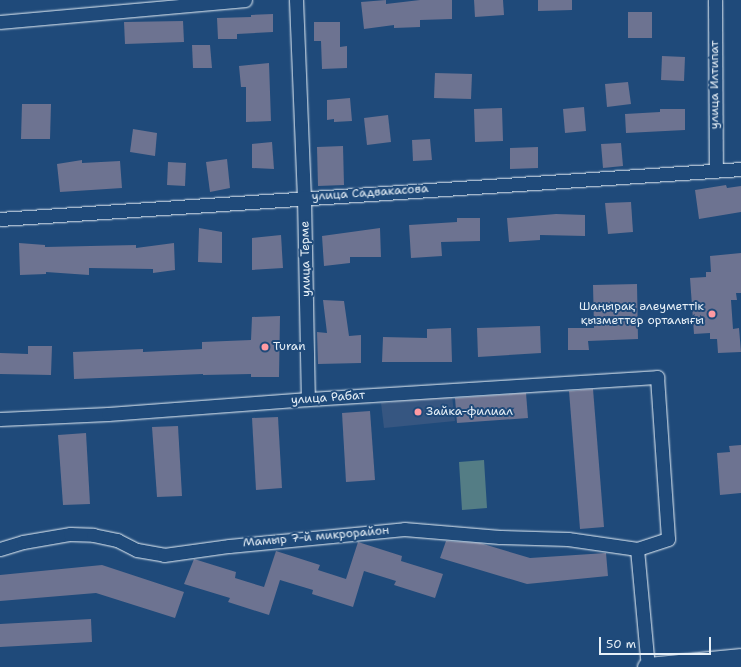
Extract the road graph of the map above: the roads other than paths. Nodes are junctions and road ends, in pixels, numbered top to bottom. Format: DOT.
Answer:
graph roads {
  1 [pos="245,0"];
  2 [pos="296,0"];
  3 [pos="715,0"];
  4 [pos="0,22"];
  5 [pos="741,169"];
  6 [pos="716,171"];
  7 [pos="304,197"];
  8 [pos="0,219"];
  9 [pos="308,399"];
  10 [pos="0,419"];
  11 [pos="0,549"];
  12 [pos="638,549"];
  13 [pos="741,658"];
  14 [pos="648,667"];
  1 -- 4 [label="street"];
  2 -- 7 [label="street, улица Терме"];
  3 -- 6 [label="street, улица Илтипат"];
  5 -- 6 [label="street, улица Садвакасова"];
  6 -- 7 [label="street, улица Садвакасова"];
  7 -- 8 [label="street, улица Садвакасова"];
  7 -- 9 [label="street, улица Терме"];
  9 -- 10 [label="street, улица Рабат"];
  9 -- 12 [label="street, улица Рабат"];
  11 -- 12 [label="street, Мамыр 7-й микрорайон"];
  12 -- 14 [label="street"];
  13 -- 14 [label="main road"];
}
